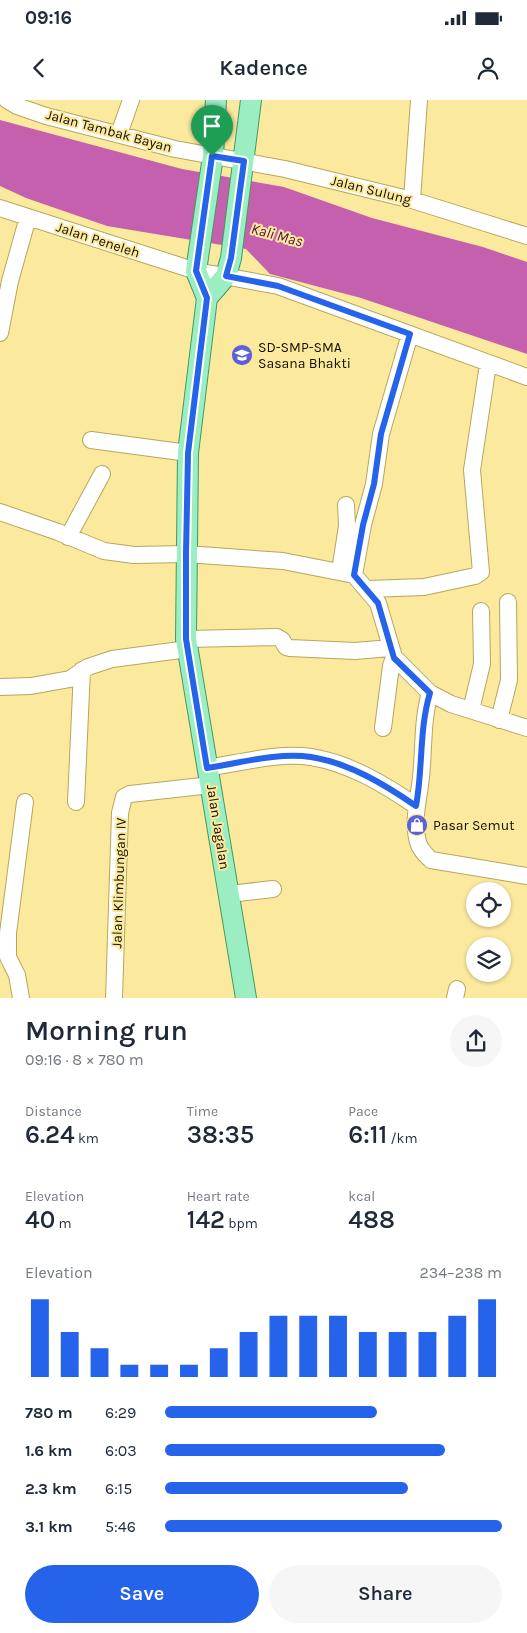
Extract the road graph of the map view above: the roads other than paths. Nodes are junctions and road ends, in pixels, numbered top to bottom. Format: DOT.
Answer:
graph roads {
  1 [pos="7,100"];
  2 [pos="131,100"];
  3 [pos="216,100"];
  4 [pos="251,100"];
  5 [pos="419,100"];
  6 [pos="119,134"];
  7 [pos="212,164"];
  8 [pos="243,169"];
  9 [pos="412,200"];
  10 [pos="0,208"];
  11 [pos="28,217"];
  12 [pos="527,236"];
  13 [pos="228,267"];
  14 [pos="196,271"];
  15 [pos="207,298"];
  16 [pos="0,333"];
  17 [pos="410,334"];
  18 [pos="488,364"];
  19 [pos="527,377"];
  20 [pos="91,440"];
  21 [pos="188,453"];
  22 [pos="102,474"];
  23 [pos="346,505"];
  24 [pos="0,512"];
  25 [pos="68,538"];
  26 [pos="186,554"];
  27 [pos="347,573"];
  28 [pos="368,589"];
  29 [pos="508,602"];
  30 [pos="481,611"];
  31 [pos="187,644"];
  32 [pos="392,653"];
  33 [pos="82,670"];
  34 [pos="0,687"];
  35 [pos="430,693"];
  36 [pos="471,710"];
  37 [pos="498,720"];
  38 [pos="383,728"];
  39 [pos="527,728"];
  40 [pos="209,776"];
  41 [pos="25,802"];
  42 [pos="76,802"];
  43 [pos="416,806"];
  44 [pos="527,876"];
  45 [pos="273,889"];
  46 [pos="229,894"];
  47 [pos="21,998"];
  48 [pos="114,998"];
  49 [pos="246,998"];
  1 -- 6 [label="street, Jalan Tambak Bayan"];
  2 -- 6 [label="street"];
  3 -- 7 [label="main road"];
  4 -- 8 [label="main road"];
  5 -- 9 [label="street"];
  6 -- 7 [label="street, Jalan Tambak Bayan"];
  7 -- 8 [label="street, Jalan Sulung"];
  7 -- 14 [label="main road"];
  8 -- 9 [label="street, Jalan Sulung"];
  8 -- 13 [label="main road"];
  9 -- 12 [label="street, Jalan Sulung"];
  10 -- 11 [label="street, Jalan Peneleh"];
  11 -- 14 [label="street, Jalan Peneleh"];
  11 -- 16 [label="street"];
  13 -- 14 [label="street, Jalan Peneleh"];
  13 -- 15 [label="main road"];
  13 -- 17 [label="street, Jalan Peneleh"];
  14 -- 15 [label="main road, Jalan Jagalan"];
  15 -- 21 [label="main road, Jalan Jagalan"];
  17 -- 18 [label="street, Jalan Peneleh"];
  17 -- 27 [label="street"];
  18 -- 19 [label="street, Jalan Peneleh"];
  18 -- 28 [label="street"];
  20 -- 21 [label="street"];
  21 -- 26 [label="main road, Jalan Jagalan"];
  22 -- 25 [label="street"];
  23 -- 27 [label="street"];
  24 -- 25 [label="street"];
  25 -- 26 [label="street"];
  26 -- 27 [label="street"];
  26 -- 31 [label="main road, Jalan Jagalan"];
  27 -- 28 [label="street"];
  28 -- 32 [label="street"];
  29 -- 37 [label="street"];
  30 -- 36 [label="street"];
  31 -- 32 [label="street"];
  31 -- 33 [label="street"];
  31 -- 40 [label="main road, Jalan Jagalan"];
  32 -- 35 [label="street"];
  32 -- 38 [label="street"];
  33 -- 34 [label="street"];
  33 -- 42 [label="street"];
  35 -- 36 [label="street"];
  35 -- 43 [label="street"];
  36 -- 37 [label="street"];
  37 -- 39 [label="street"];
  40 -- 43 [label="street"];
  40 -- 46 [label="main road, Jalan Jagalan"];
  40 -- 48 [label="street, Jalan Klimbungan IV"];
  41 -- 47 [label="street"];
  43 -- 44 [label="street"];
  45 -- 46 [label="street"];
  46 -- 49 [label="main road, Jalan Jagalan"];
}
